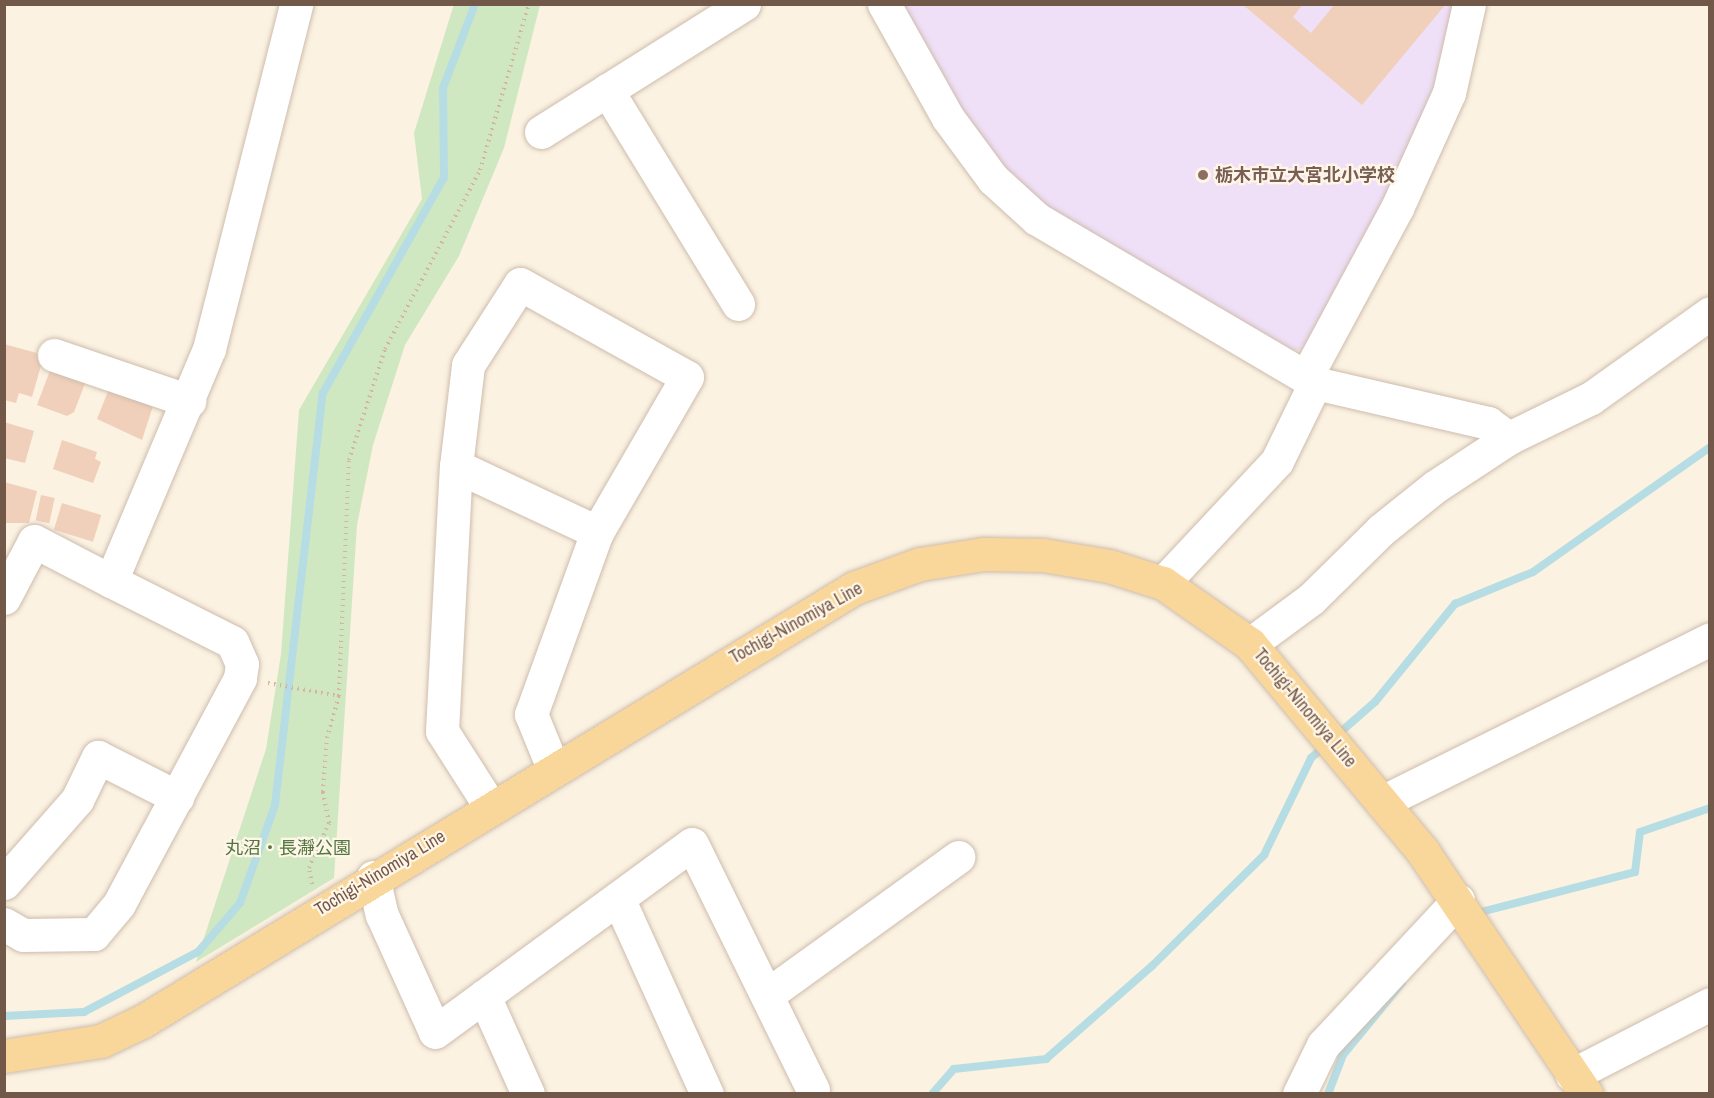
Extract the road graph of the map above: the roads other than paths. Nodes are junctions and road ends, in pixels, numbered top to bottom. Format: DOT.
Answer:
graph roads {
  1 [pos="296,4"];
  2 [pos="884,4"];
  3 [pos="1469,4"];
  4 [pos="729,8"];
  5 [pos="607,90"];
  6 [pos="541,132"];
  7 [pos="738,304"];
  8 [pos="1710,314"];
  9 [pos="54,355"];
  10 [pos="1311,380"];
  11 [pos="189,401"];
  12 [pos="1509,438"];
  13 [pos="456,466"];
  14 [pos="597,532"];
  15 [pos="111,581"];
  16 [pos="1163,583"];
  17 [pos="4,598"];
  18 [pos="1710,639"];
  19 [pos="1250,644"];
  20 [pos="552,768"];
  21 [pos="177,797"];
  22 [pos="1382,802"];
  23 [pos="490,806"];
  24 [pos="958,856"];
  25 [pos="373,877"];
  26 [pos="4,883"];
  27 [pos="618,898"];
  28 [pos="1458,900"];
  29 [pos="4,924"];
  30 [pos="767,995"];
  31 [pos="484,996"];
  32 [pos="1710,1004"];
  33 [pos="4,1056"];
  34 [pos="1579,1084"];
  35 [pos="813,1090"];
  36 [pos="528,1094"];
  37 [pos="707,1094"];
  38 [pos="1299,1094"];
  1 -- 11 [label="street"];
  2 -- 10 [label="street"];
  3 -- 10 [label="street"];
  4 -- 5 [label="street"];
  5 -- 6 [label="street"];
  5 -- 7 [label="street"];
  8 -- 12 [label="street"];
  9 -- 11 [label="street"];
  10 -- 12 [label="street"];
  10 -- 16 [label="street"];
  11 -- 15 [label="street"];
  12 -- 19 [label="street"];
  13 -- 14 [label="street"];
  13 -- 14 [label="street"];
  13 -- 23 [label="street"];
  14 -- 20 [label="street"];
  15 -- 17 [label="street"];
  15 -- 21 [label="street"];
  16 -- 19 [label="main road, Tochigi-Ninomiya Line"];
  16 -- 20 [label="main road, Tochigi-Ninomiya Line"];
  18 -- 22 [label="street"];
  19 -- 22 [label="main road, Tochigi-Ninomiya Line"];
  20 -- 23 [label="main road, Tochigi-Ninomiya Line"];
  21 -- 26 [label="street"];
  21 -- 29 [label="street"];
  22 -- 28 [label="main road, Tochigi-Ninomiya Line"];
  23 -- 25 [label="main road, Tochigi-Ninomiya Line"];
  24 -- 30 [label="street"];
  25 -- 31 [label="street"];
  25 -- 33 [label="main road, Tochigi-Ninomiya Line"];
  27 -- 30 [label="street"];
  27 -- 31 [label="street"];
  27 -- 37 [label="street"];
  28 -- 34 [label="main road, Tochigi-Ninomiya Line"];
  28 -- 38 [label="street"];
  30 -- 35 [label="street"];
  31 -- 36 [label="street"];
  32 -- 34 [label="street"];
}
